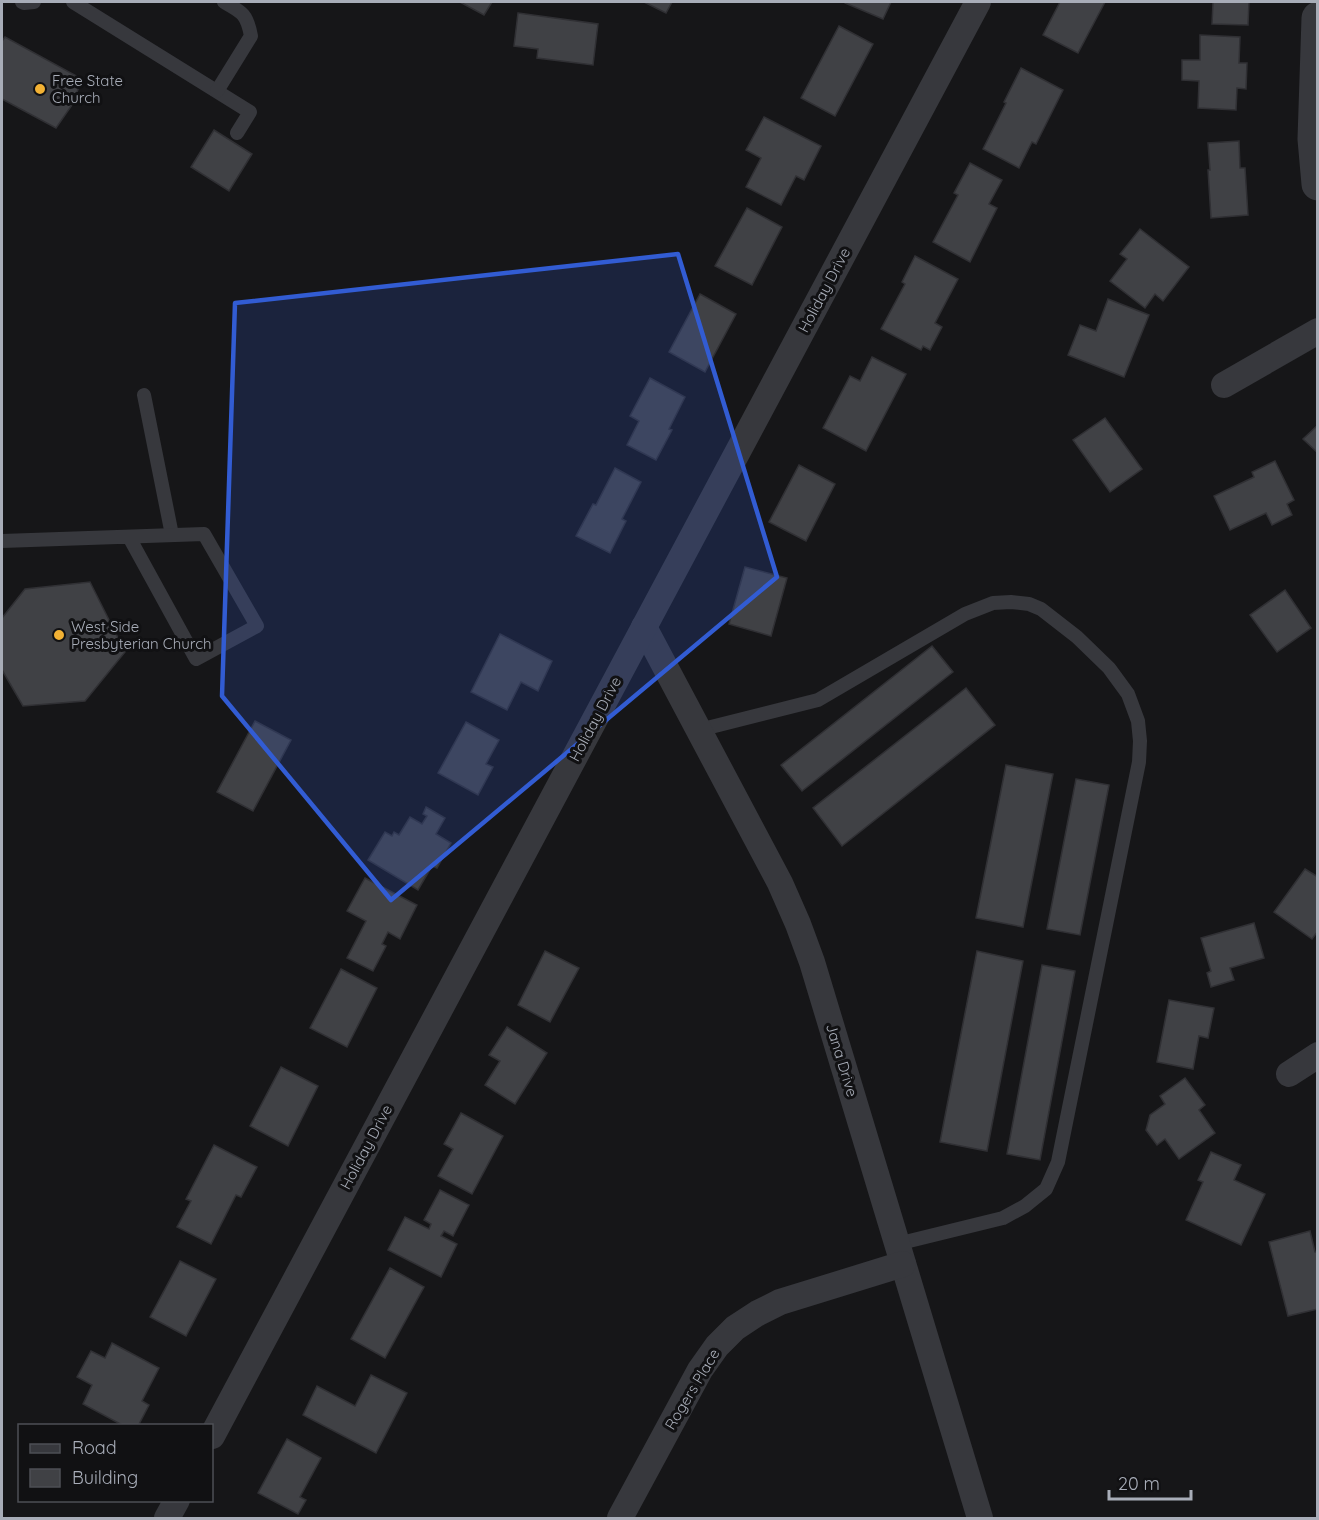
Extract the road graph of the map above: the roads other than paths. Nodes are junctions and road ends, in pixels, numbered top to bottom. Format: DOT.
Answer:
graph roads {
  1 [pos="22,2"];
  2 [pos="34,2"];
  3 [pos="72,2"];
  4 [pos="224,2"];
  5 [pos="978,2"];
  6 [pos="1317,18"];
  7 [pos="216,91"];
  8 [pos="237,133"];
  9 [pos="1317,184"];
  10 [pos="1317,332"];
  11 [pos="1224,385"];
  12 [pos="144,395"];
  13 [pos="172,535"];
  14 [pos="129,537"];
  15 [pos="2,541"];
  16 [pos="644,627"];
  17 [pos="699,730"];
  18 [pos="1317,1055"];
  19 [pos="1289,1074"];
  20 [pos="900,1254"];
  21 [pos="213,1434"];
  22 [pos="176,1502"];
  23 [pos="167,1518"];
  24 [pos="620,1518"];
  25 [pos="980,1518"];
  1 -- 2 [label="lane"];
  3 -- 7 [label="lane"];
  4 -- 7 [label="lane"];
  5 -- 16 [label="street, Holiday Drive"];
  6 -- 9 [label="street"];
  7 -- 8 [label="lane"];
  10 -- 11 [label="street"];
  12 -- 13 [label="lane"];
  13 -- 14 [label="lane"];
  13 -- 14 [label="lane"];
  14 -- 15 [label="lane"];
  16 -- 17 [label="street, Jana Drive"];
  16 -- 21 [label="street, Holiday Drive"];
  17 -- 20 [label="street, Jana Drive"];
  17 -- 20 [label="lane"];
  18 -- 19 [label="street"];
  20 -- 24 [label="street, Rogers Place"];
  20 -- 25 [label="street, Jana Drive"];
  22 -- 23 [label="street"];
}
